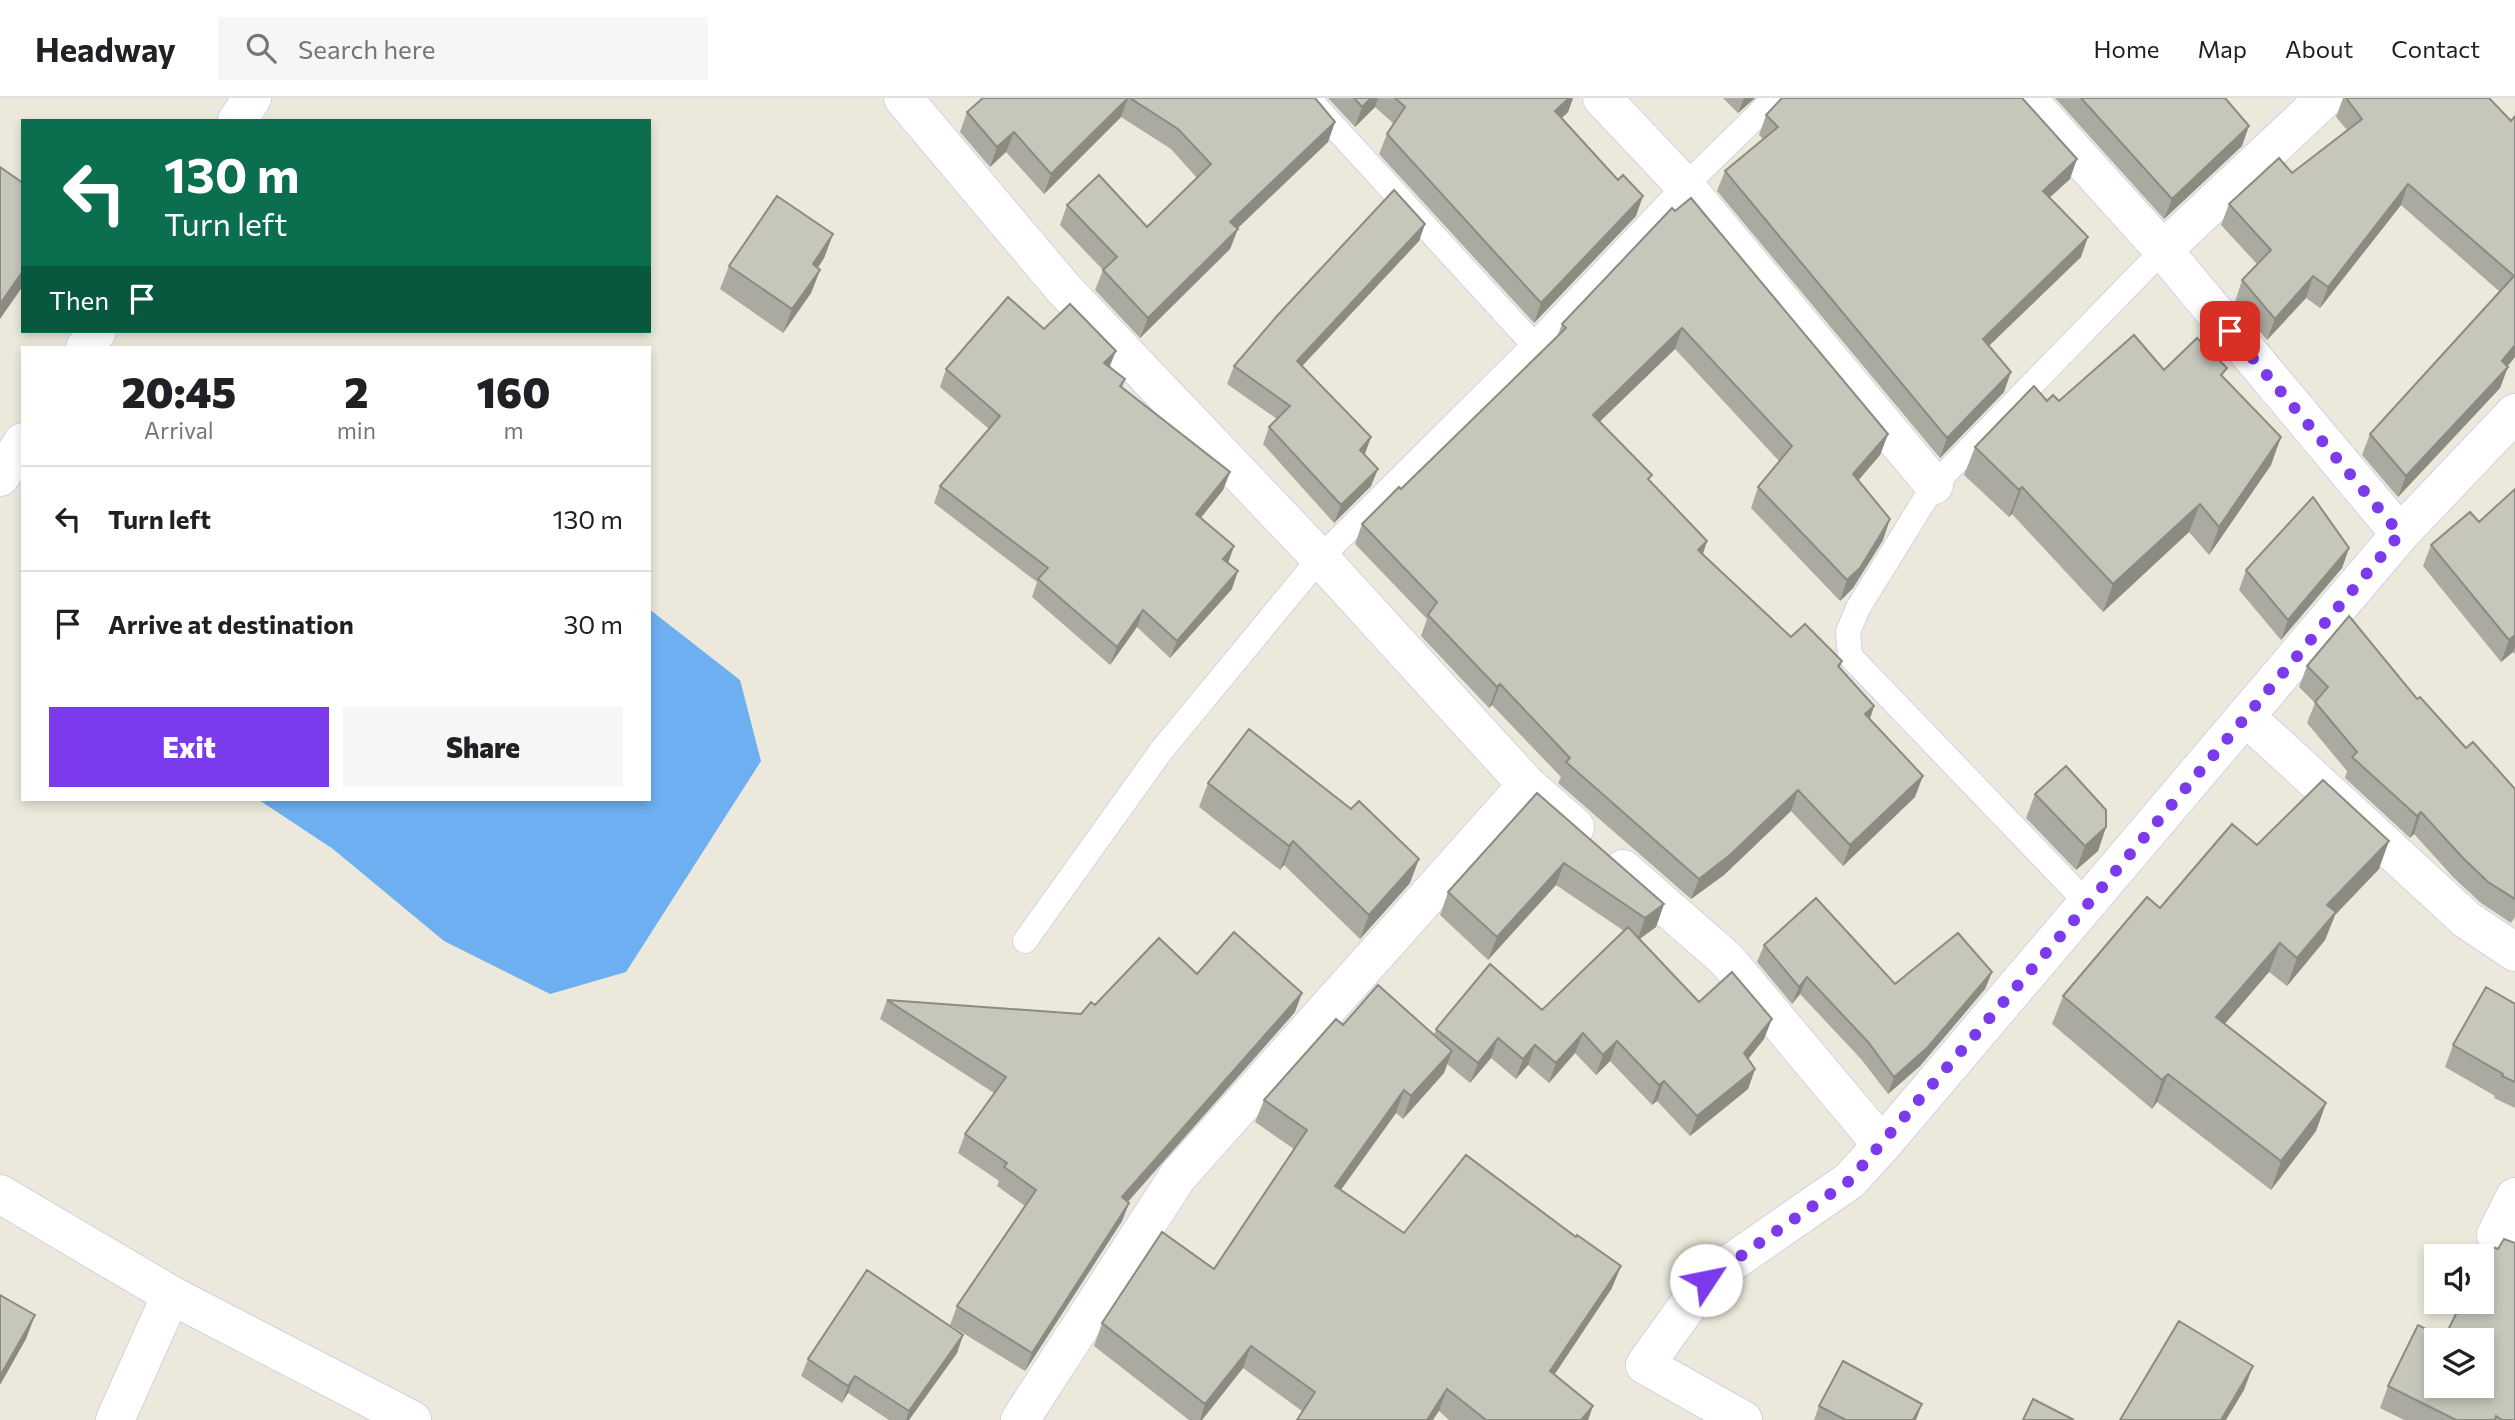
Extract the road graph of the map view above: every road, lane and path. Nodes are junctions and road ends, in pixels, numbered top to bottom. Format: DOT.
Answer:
graph roads {
  1 [pos="252,98"];
  2 [pos="903,98"];
  3 [pos="1308,98"];
  4 [pos="1602,98"];
  5 [pos="1775,98"];
  6 [pos="2026,98"];
  7 [pos="2325,98"];
  8 [pos="238,119"];
  9 [pos="1685,186"];
  10 [pos="2162,250"];
  11 [pos="1534,345"];
  12 [pos="2515,413"];
  13 [pos="21,445"];
  14 [pos="0,477"];
  15 [pos="1934,485"];
  16 [pos="2400,534"];
  17 [pos="1320,558"];
  18 [pos="2245,716"];
  19 [pos="1527,785"];
  20 [pos="2088,904"];
  21 [pos="1025,941"];
  22 [pos="2515,952"];
  23 [pos="1882,1145"];
  24 [pos="0,1194"];
  25 [pos="2515,1197"];
  26 [pos="2515,1247"];
  27 [pos="171,1295"];
  28 [pos="115,1420"];
  29 [pos="412,1420"];
  30 [pos="1020,1420"];
  31 [pos="1743,1420"];
  1 -- 8 [label="street"];
  2 -- 17 [label="street"];
  3 -- 11 [label="lane"];
  4 -- 9 [label="street"];
  5 -- 9 [label="lane"];
  6 -- 10 [label="street"];
  7 -- 10 [label="street"];
  9 -- 11 [label="lane"];
  9 -- 15 [label="street"];
  10 -- 15 [label="lane"];
  10 -- 16 [label="street"];
  11 -- 17 [label="lane"];
  12 -- 16 [label="street"];
  13 -- 14 [label="street"];
  15 -- 20 [label="lane"];
  16 -- 18 [label="street"];
  17 -- 19 [label="street"];
  17 -- 21 [label="lane"];
  18 -- 20 [label="street"];
  18 -- 22 [label="street"];
  19 -- 23 [label="street"];
  19 -- 30 [label="street"];
  20 -- 23 [label="street"];
  23 -- 31 [label="street"];
  24 -- 27 [label="street"];
  25 -- 26 [label="street"];
  27 -- 28 [label="street"];
  27 -- 29 [label="street"];
}
